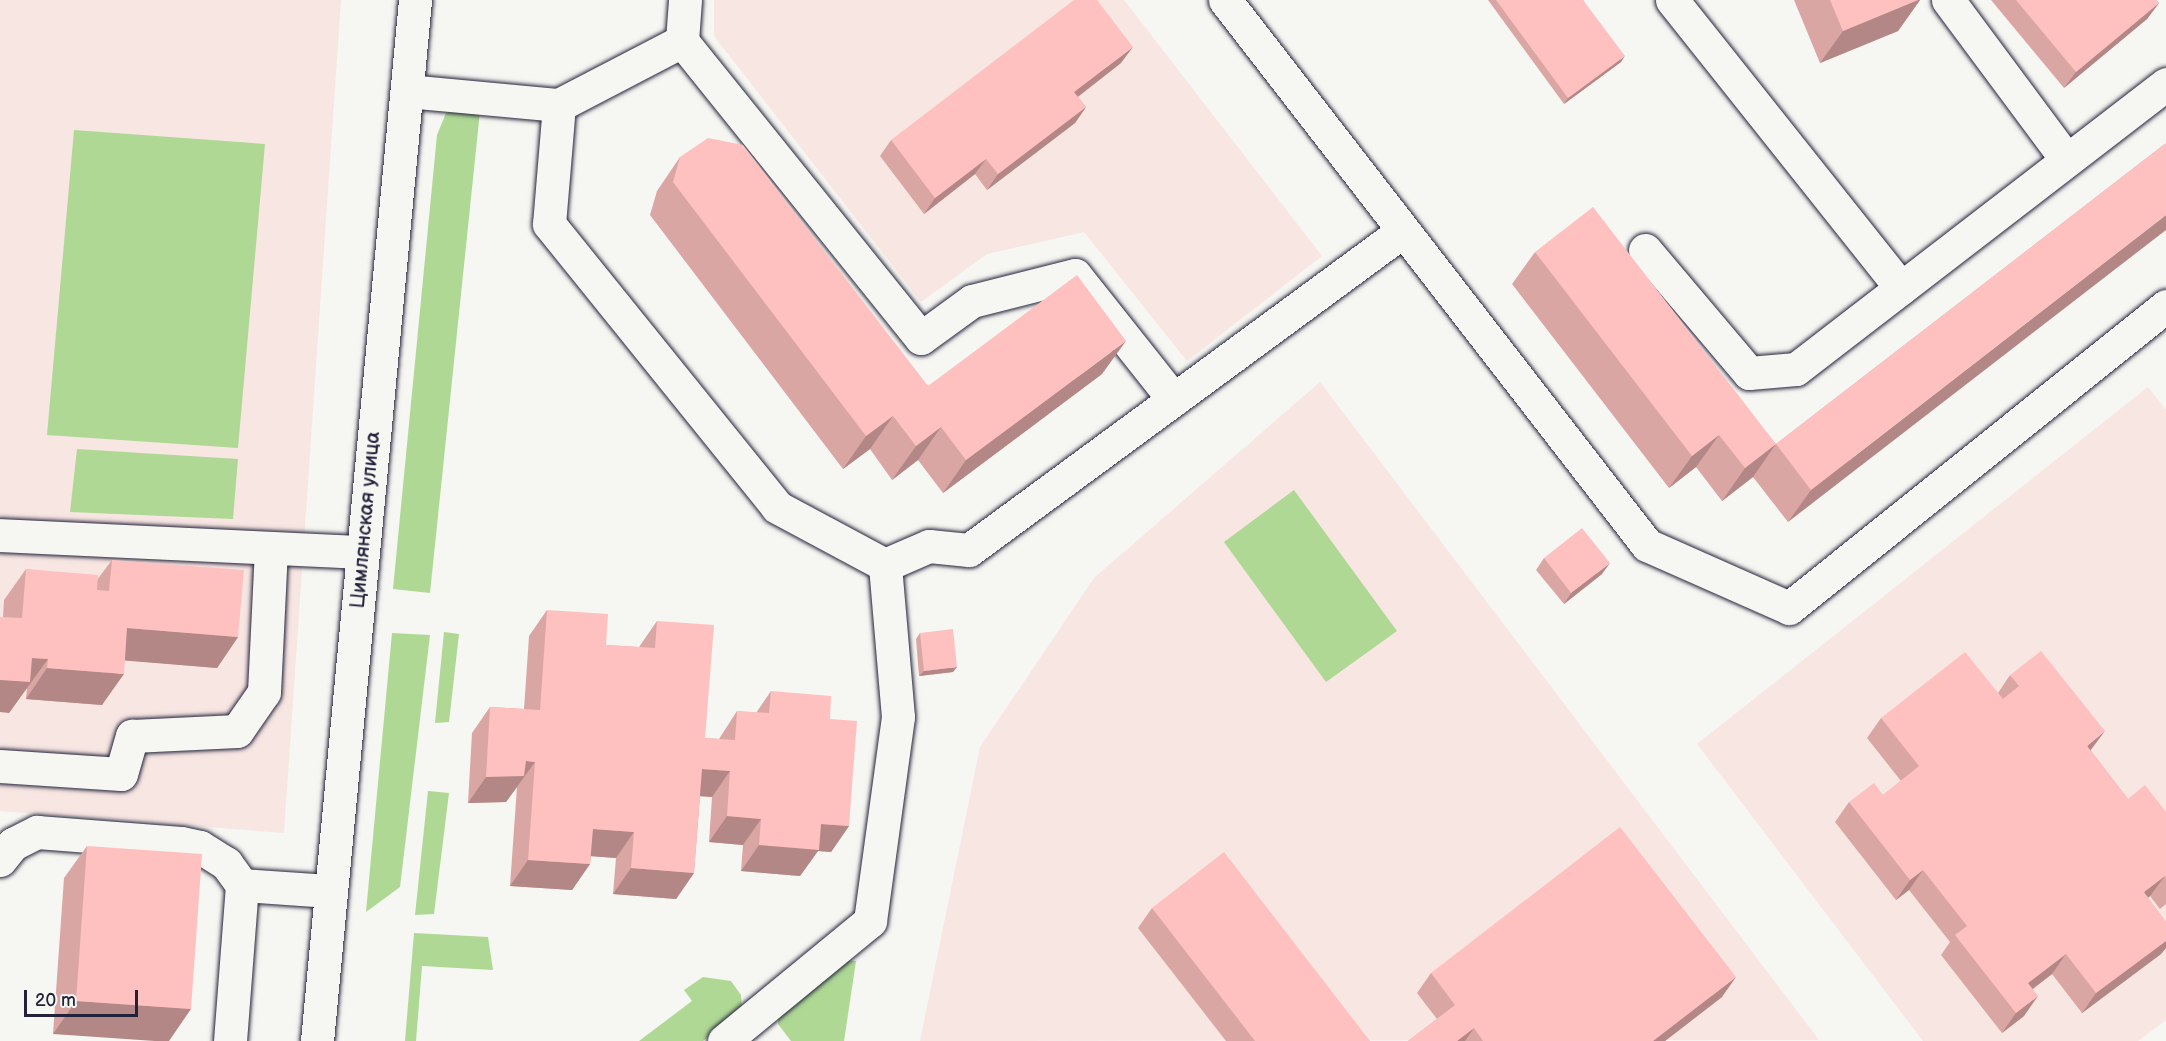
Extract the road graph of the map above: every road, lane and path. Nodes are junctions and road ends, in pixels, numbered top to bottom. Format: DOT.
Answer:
graph roads {
  1 [pos="415,0"];
  2 [pos="685,0"];
  3 [pos="1225,0"];
  4 [pos="1672,0"];
  5 [pos="1948,0"];
  6 [pos="682,41"];
  7 [pos="2166,84"];
  8 [pos="406,92"];
  9 [pos="559,105"];
  10 [pos="2067,160"];
  11 [pos="1403,231"];
  12 [pos="1645,250"];
  13 [pos="1901,288"];
  14 [pos="2166,306"];
  15 [pos="1174,400"];
  16 [pos="0,535"];
  17 [pos="271,549"];
  18 [pos="363,552"];
  19 [pos="885,564"];
  20 [pos="0,766"];
  21 [pos="0,860"];
  22 [pos="242,885"];
  23 [pos="331,891"];
  24 [pos="758,1031"];
  25 [pos="230,1041"];
  26 [pos="317,1041"];
  27 [pos="724,1041"];
  1 -- 8 [label="street, Цимлянская улица"];
  2 -- 6 [label="street"];
  3 -- 11 [label="street"];
  4 -- 13 [label="street"];
  5 -- 10 [label="street"];
  6 -- 9 [label="street"];
  6 -- 15 [label="street"];
  7 -- 10 [label="street"];
  8 -- 9 [label="street"];
  8 -- 18 [label="street, Цимлянская улица"];
  9 -- 19 [label="street"];
  10 -- 13 [label="street"];
  11 -- 14 [label="street"];
  11 -- 15 [label="street"];
  12 -- 13 [label="street"];
  15 -- 19 [label="street"];
  16 -- 17 [label="street"];
  17 -- 18 [label="street"];
  17 -- 20 [label="street"];
  18 -- 23 [label="street, Цимлянская улица"];
  19 -- 24 [label="street"];
  21 -- 22 [label="street"];
  22 -- 23 [label="street"];
  22 -- 25 [label="street"];
  23 -- 26 [label="street, Цимлянская улица"];
  24 -- 27 [label="street"];
}
